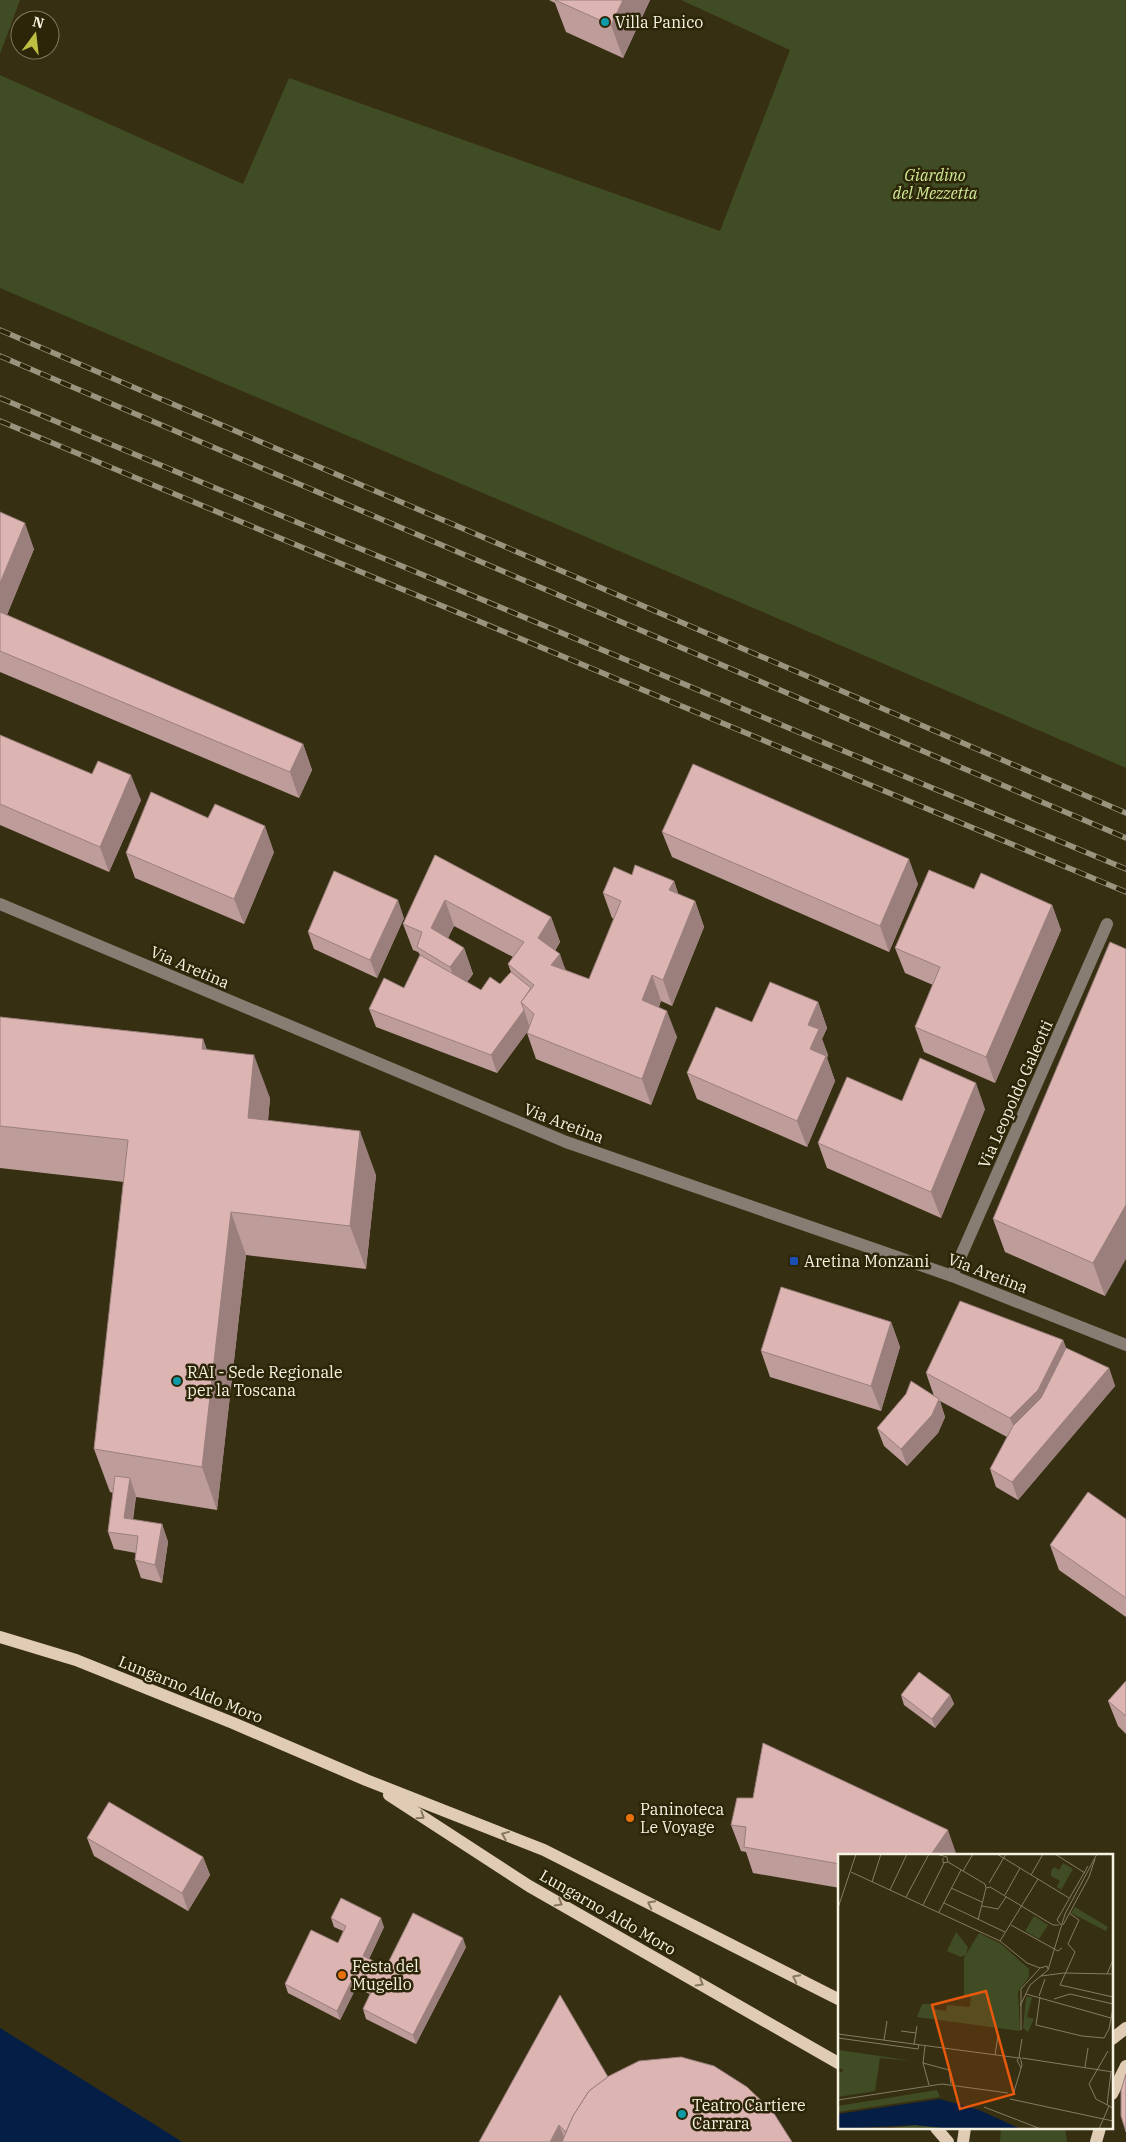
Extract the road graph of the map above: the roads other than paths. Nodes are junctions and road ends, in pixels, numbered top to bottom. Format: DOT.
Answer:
graph roads {
  1 [pos="0,904"];
  2 [pos="1107,924"];
  3 [pos="952,1276"];
  4 [pos="1126,1345"];
  5 [pos="0,1637"];
  6 [pos="366,1780"];
  7 [pos="838,1999"];
  8 [pos="1126,2028"];
  9 [pos="1114,2037"];
  10 [pos="838,2063"];
  11 [pos="1126,2066"];
  12 [pos="1114,2090"];
  13 [pos="938,2130"];
  14 [pos="948,2142"];
  1 -- 3 [label="street, Via Aretina"];
  2 -- 3 [label="street, Via Leopoldo Galeotti"];
  3 -- 4 [label="street, Via Aretina"];
  5 -- 6 [label="main road, Lungarno Aldo Moro"];
  7 -- 6 [label="main road, Lungarno Aldo Moro, one-way"];
  6 -- 10 [label="main road, Lungarno Aldo Moro, one-way"];
  8 -- 9 [label="main road"];
  11 -- 12 [label="main road"];
  13 -- 14 [label="main road"];
}
